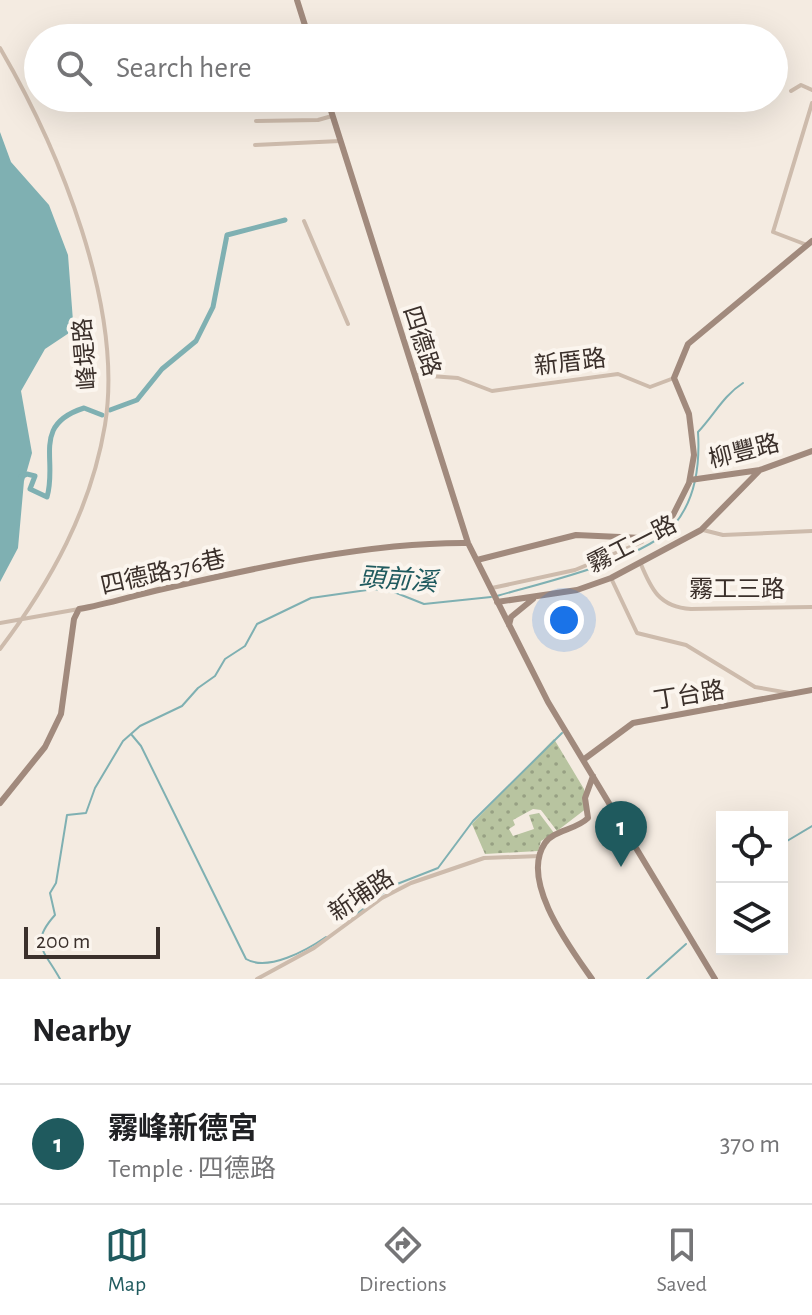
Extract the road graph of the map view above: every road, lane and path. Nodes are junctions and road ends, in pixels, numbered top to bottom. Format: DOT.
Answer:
graph roads {
  1 [pos="297,0"];
  2 [pos="305,24"];
  3 [pos="0,48"];
  4 [pos="812,90"];
  5 [pos="791,91"];
  6 [pos="24,97"];
  7 [pos="812,103"];
  8 [pos="32,112"];
  9 [pos="331,112"];
  10 [pos="332,116"];
  11 [pos="256,121"];
  12 [pos="340,141"];
  13 [pos="255,145"];
  14 [pos="304,221"];
  15 [pos="809,243"];
  16 [pos="348,324"];
  17 [pos="414,374"];
  18 [pos="674,378"];
  19 [pos="812,451"];
  20 [pos="760,470"];
  21 [pos="690,480"];
  22 [pos="701,530"];
  23 [pos="812,531"];
  24 [pos="642,538"];
  25 [pos="468,543"];
  26 [pos="477,560"];
  27 [pos="640,561"];
  28 [pos="611,578"];
  29 [pos="492,590"];
  30 [pos="535,598"];
  31 [pos="496,601"];
  32 [pos="812,607"];
  33 [pos="79,609"];
  34 [pos="21,619"];
  35 [pos="2,623"];
  36 [pos="509,625"];
  37 [pos="0,649"];
  38 [pos="812,690"];
  39 [pos="791,693"];
  40 [pos="583,760"];
  41 [pos="593,776"];
  42 [pos="0,803"];
  43 [pos="540,856"];
  44 [pos="257,979"];
  45 [pos="592,979"];
  46 [pos="715,979"];
  1 -- 2 [label="street"];
  3 -- 6 [label="street, 峰堤路"];
  4 -- 5 [label="street"];
  7 -- 15 [label="street"];
  8 -- 34 [label="street, 峰堤路"];
  9 -- 10 [label="street, 四德路"];
  10 -- 11 [label="street"];
  10 -- 12 [label="street, 四德路"];
  12 -- 13 [label="street"];
  12 -- 17 [label="street, 四德路"];
  14 -- 16 [label="street"];
  15 -- 18 [label="street"];
  17 -- 18 [label="street, 新厝路"];
  17 -- 25 [label="street, 四德路"];
  18 -- 21 [label="street"];
  19 -- 20 [label="street, 柳豐路"];
  20 -- 21 [label="street, 柳豐路"];
  20 -- 22 [label="street, 霧工一路"];
  21 -- 24 [label="street, 柳豐路"];
  22 -- 23 [label="street"];
  22 -- 27 [label="street, 霧工一路"];
  24 -- 26 [label="street"];
  24 -- 29 [label="street"];
  25 -- 26 [label="street, 四德路"];
  25 -- 33 [label="street, 四德路376巷"];
  26 -- 29 [label="street, 四德路"];
  27 -- 28 [label="street, 霧工一路"];
  27 -- 32 [label="street, 霧工三路"];
  28 -- 30 [label="street, 霧工一路"];
  28 -- 39 [label="street"];
  29 -- 31 [label="street, 四德路"];
  30 -- 31 [label="street, 霧工一路"];
  30 -- 36 [label="street"];
  31 -- 36 [label="street"];
  33 -- 34 [label="street"];
  33 -- 42 [label="street, 四德路376巷"];
  34 -- 35 [label="street"];
  34 -- 37 [label="street, 峰堤路"];
  36 -- 40 [label="street"];
  38 -- 39 [label="street, 丁台路"];
  39 -- 40 [label="street, 丁台路"];
  40 -- 41 [label="street"];
  41 -- 43 [label="street"];
  41 -- 46 [label="street"];
  43 -- 44 [label="street, 新埔路"];
  43 -- 45 [label="street"];
}
